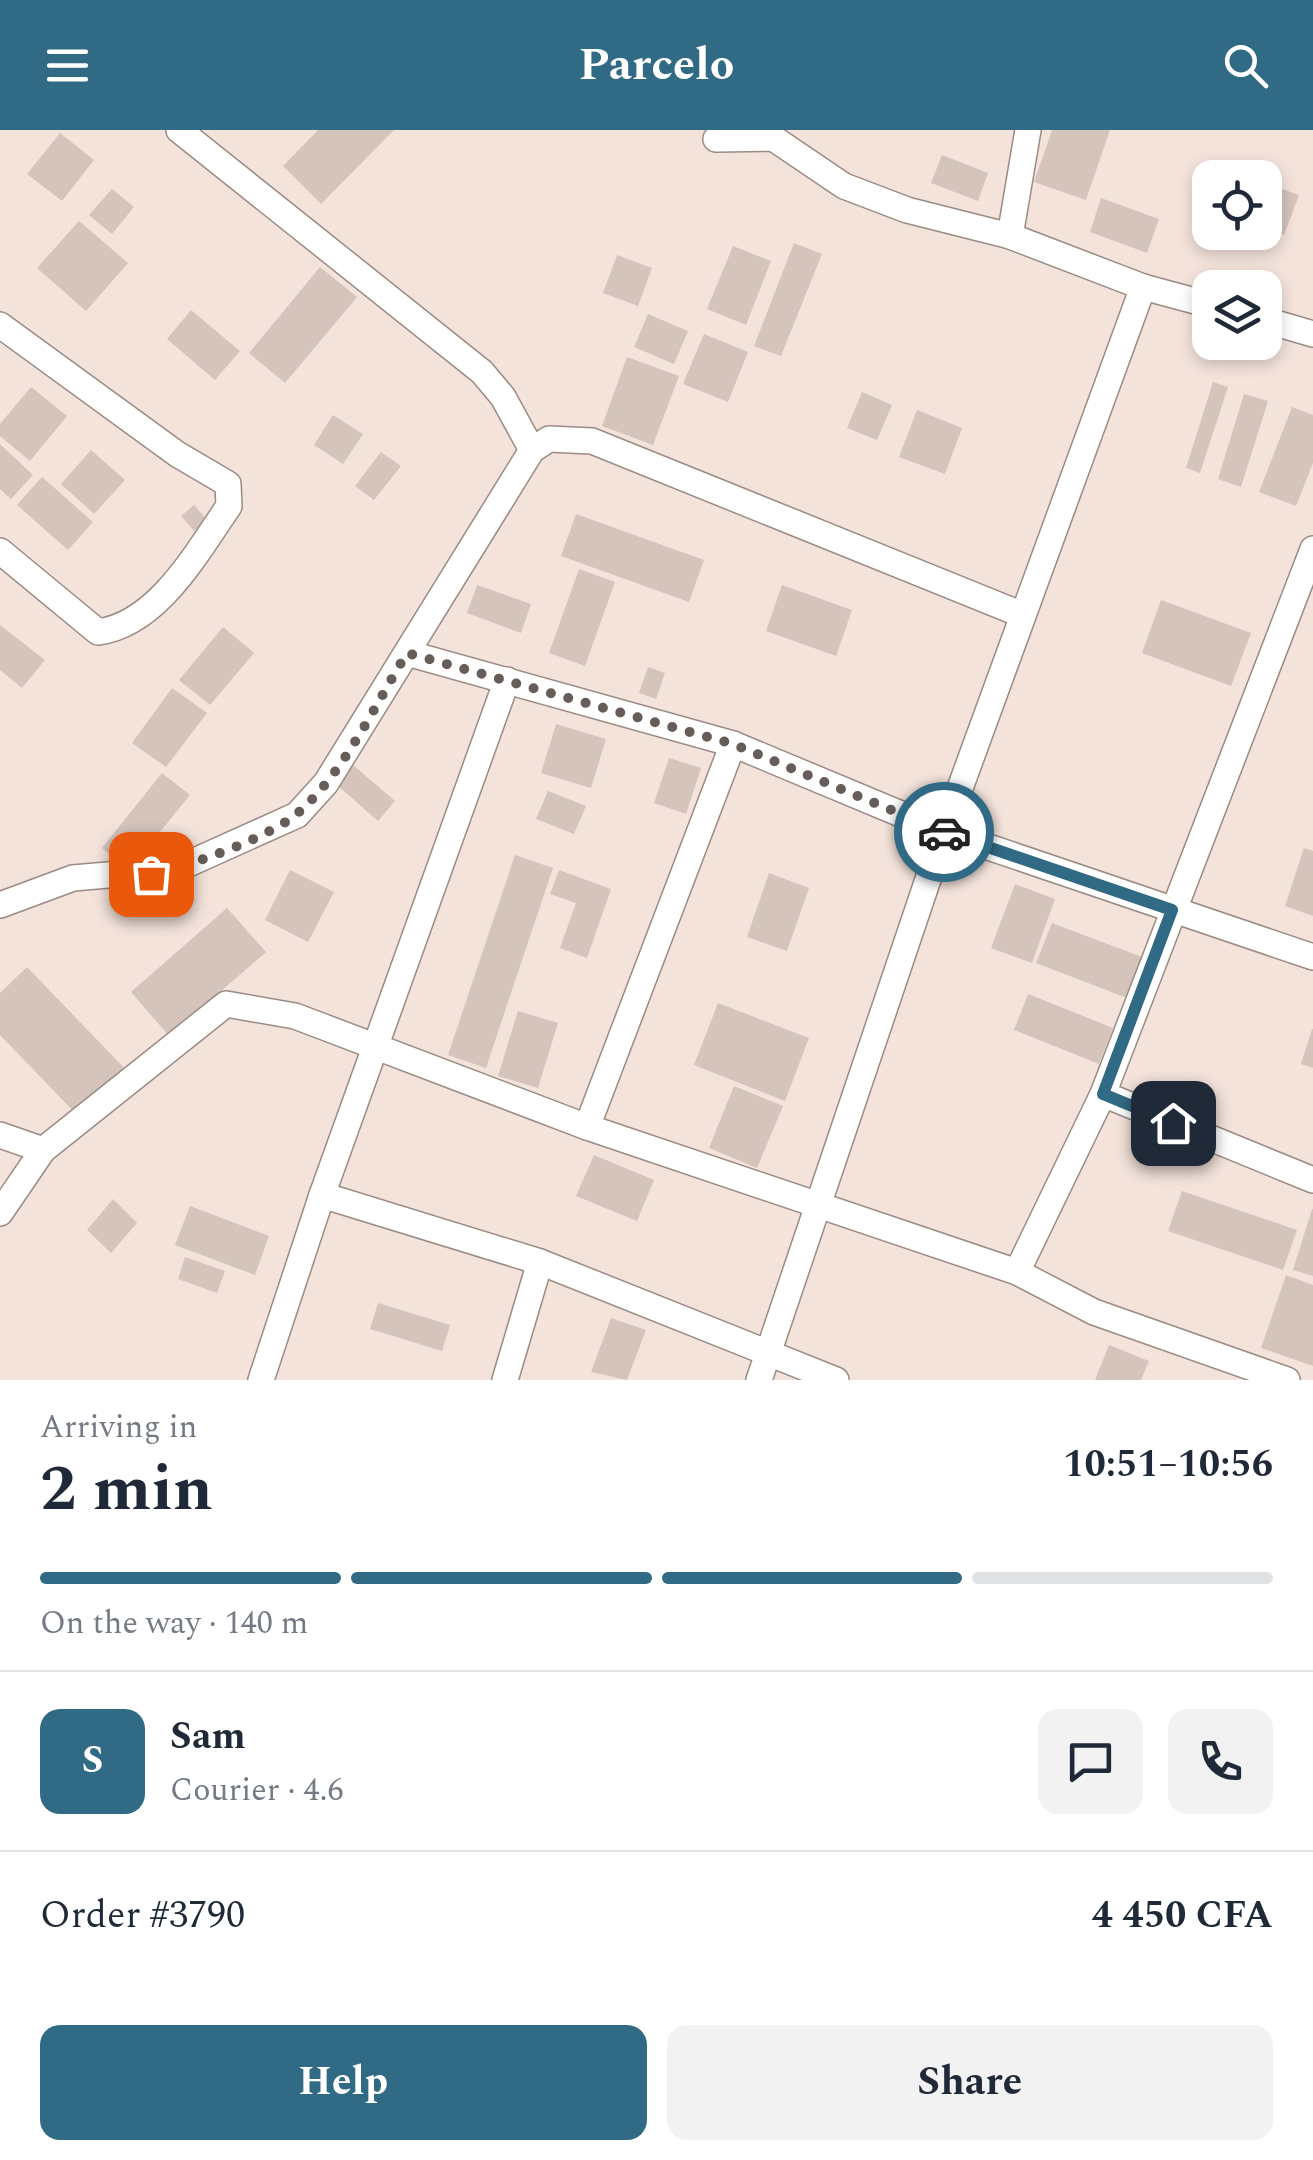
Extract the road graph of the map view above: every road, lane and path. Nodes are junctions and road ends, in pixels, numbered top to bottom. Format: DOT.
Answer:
graph roads {
  1 [pos="179,130"];
  2 [pos="1028,130"];
  3 [pos="774,134"];
  4 [pos="716,138"];
  5 [pos="1010,236"];
  6 [pos="1143,287"];
  7 [pos="1192,301"];
  8 [pos="0,324"];
  9 [pos="1282,325"];
  10 [pos="1313,334"];
  11 [pos="532,450"];
  12 [pos="1313,549"];
  13 [pos="0,551"];
  14 [pos="1022,615"];
  15 [pos="407,653"];
  16 [pos="507,680"];
  17 [pos="733,744"];
  18 [pos="944,832"];
  19 [pos="0,906"];
  20 [pos="1172,910"];
  21 [pos="1313,957"];
  22 [pos="374,1047"];
  23 [pos="1103,1094"];
  24 [pos="587,1127"];
  25 [pos="0,1136"];
  26 [pos="43,1150"];
  27 [pos="1313,1180"];
  28 [pos="322,1195"];
  29 [pos="817,1208"];
  30 [pos="0,1213"];
  31 [pos="540,1262"];
  32 [pos="1018,1272"];
  33 [pos="769,1353"];
  34 [pos="261,1380"];
  35 [pos="505,1380"];
  36 [pos="759,1380"];
  37 [pos="836,1380"];
  38 [pos="1287,1380"];
  1 -- 11 [label="street"];
  2 -- 5 [label="street"];
  3 -- 4 [label="street"];
  3 -- 5 [label="street"];
  5 -- 6 [label="street"];
  6 -- 7 [label="street"];
  6 -- 14 [label="street"];
  8 -- 13 [label="street"];
  9 -- 10 [label="street"];
  11 -- 14 [label="street"];
  11 -- 15 [label="street"];
  12 -- 20 [label="street"];
  14 -- 18 [label="street"];
  15 -- 16 [label="street"];
  15 -- 19 [label="street"];
  16 -- 17 [label="street"];
  16 -- 22 [label="street"];
  17 -- 18 [label="street"];
  17 -- 24 [label="street"];
  18 -- 20 [label="street"];
  18 -- 29 [label="street"];
  20 -- 21 [label="street"];
  20 -- 23 [label="street"];
  22 -- 24 [label="street"];
  22 -- 26 [label="street"];
  22 -- 28 [label="street"];
  23 -- 27 [label="street"];
  23 -- 32 [label="street"];
  24 -- 29 [label="street"];
  25 -- 26 [label="street"];
  26 -- 30 [label="street"];
  28 -- 31 [label="street"];
  28 -- 34 [label="street"];
  29 -- 32 [label="street"];
  29 -- 33 [label="street"];
  31 -- 33 [label="street"];
  31 -- 35 [label="street"];
  32 -- 38 [label="street"];
  33 -- 36 [label="street"];
  33 -- 37 [label="street"];
}
